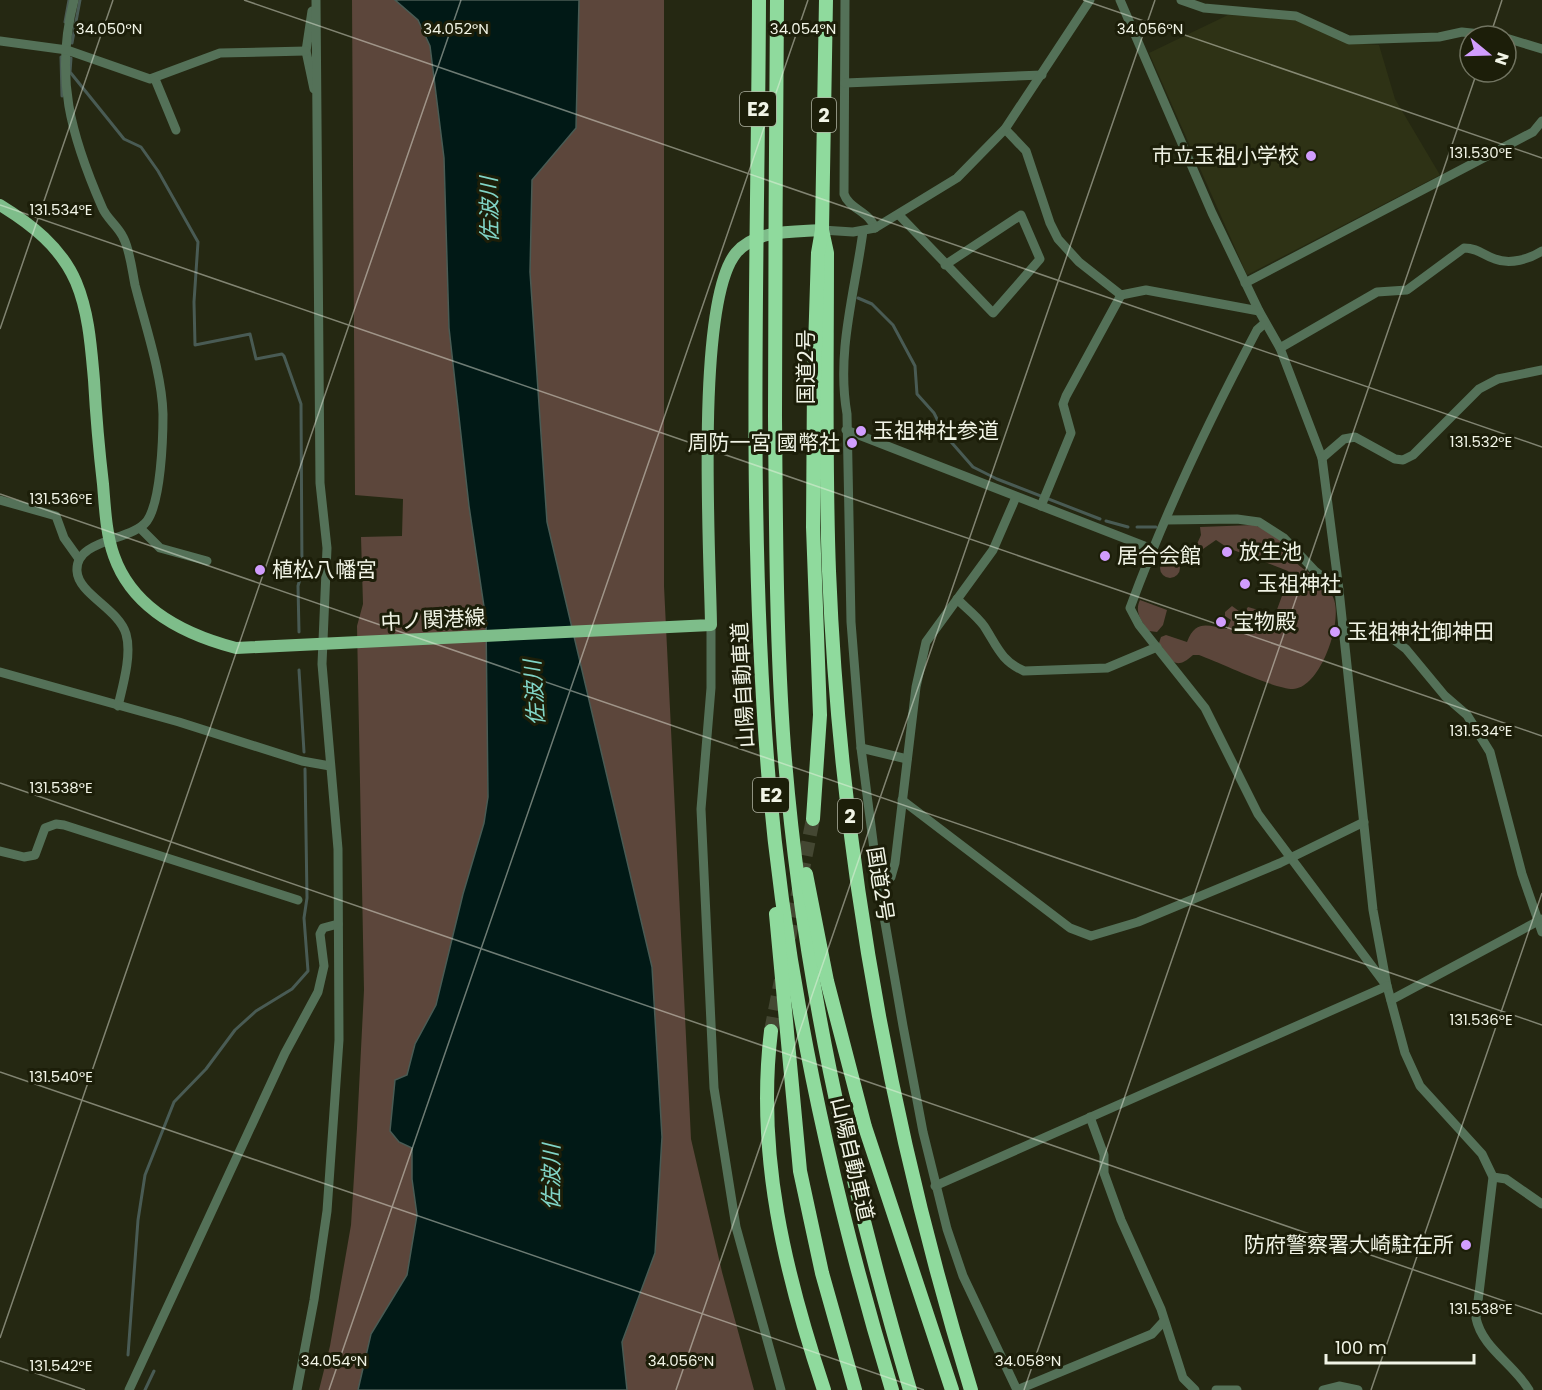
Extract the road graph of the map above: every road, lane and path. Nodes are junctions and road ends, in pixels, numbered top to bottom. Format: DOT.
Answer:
graph roads {
  1 [pos="74,0"];
  2 [pos="759,0"];
  3 [pos="777,0"];
  4 [pos="826,0"];
  5 [pos="845,0"];
  6 [pos="1090,0"];
  7 [pos="1120,0"];
  8 [pos="1181,0"];
  9 [pos="316,2"];
  10 [pos="1458,33"];
  11 [pos="0,41"];
  12 [pos="1518,42"];
  13 [pos="1542,49"];
  14 [pos="67,50"];
  15 [pos="306,51"];
  16 [pos="1042,75"];
  17 [pos="155,79"];
  18 [pos="845,83"];
  19 [pos="318,96"];
  20 [pos="1542,121"];
  21 [pos="1005,129"];
  22 [pos="176,130"];
  23 [pos="0,206"];
  24 [pos="899,215"];
  25 [pos="874,228"];
  26 [pos="822,230"];
  27 [pos="863,231"];
  28 [pos="1542,251"];
  29 [pos="945,265"];
  30 [pos="1245,283"];
  31 [pos="1121,296"];
  32 [pos="1259,311"];
  33 [pos="1265,323"];
  34 [pos="1280,348"];
  35 [pos="1542,370"];
  36 [pos="846,430"];
  37 [pos="1322,458"];
  38 [pos="1016,496"];
  39 [pos="0,500"];
  40 [pos="1041,506"];
  41 [pos="1167,520"];
  42 [pos="140,528"];
  43 [pos="110,539"];
  44 [pos="1152,549"];
  45 [pos="79,559"];
  46 [pos="207,561"];
  47 [pos="1339,590"];
  48 [pos="957,599"];
  49 [pos="1343,624"];
  50 [pos="711,625"];
  51 [pos="323,646"];
  52 [pos="1157,647"];
  53 [pos="0,672"];
  54 [pos="118,706"];
  55 [pos="861,747"];
  56 [pos="784,748"];
  57 [pos="906,759"];
  58 [pos="330,766"];
  59 [pos="902,800"];
  60 [pos="813,819"];
  61 [pos="1364,822"];
  62 [pos="776,850"];
  63 [pos="0,851"];
  64 [pos="1293,858"];
  65 [pos="879,888"];
  66 [pos="298,900"];
  67 [pos="1540,920"];
  68 [pos="338,924"];
  69 [pos="1542,932"];
  70 [pos="1388,986"];
  71 [pos="1391,1000"];
  72 [pos="771,1031"];
  73 [pos="1090,1117"];
  74 [pos="1493,1177"];
  75 [pos="935,1186"];
  76 [pos="1542,1204"];
  77 [pos="1164,1321"];
  78 [pos="129,1390"];
  79 [pos="297,1390"];
  80 [pos="781,1390"];
  81 [pos="824,1390"];
  82 [pos="855,1390"];
  83 [pos="892,1390"];
  84 [pos="910,1390"];
  85 [pos="952,1390"];
  86 [pos="971,1390"];
  87 [pos="1017,1390"];
  88 [pos="1195,1390"];
  89 [pos="1216,1390"];
  90 [pos="1237,1390"];
  91 [pos="1323,1390"];
  92 [pos="1358,1390"];
  93 [pos="1529,1390"];
  1 -- 14 [label="street"];
  2 -- 62 [label="highway, 山陽自動車道 / E2"];
  3 -- 56 [label="highway, 山陽自動車道 / E2"];
  4 -- 26 [label="highway, 国道2号 / 2"];
  5 -- 18 [label="street"];
  6 -- 16 [label="street"];
  7 -- 30 [label="street"];
  8 -- 10 [label="street"];
  9 -- 15 [label="street"];
  9 -- 19 [label="street"];
  11 -- 14 [label="street"];
  12 -- 13 [label="street"];
  14 -- 17 [label="street"];
  14 -- 42 [label="street"];
  15 -- 17 [label="street"];
  15 -- 19 [label="street"];
  16 -- 18 [label="street"];
  16 -- 21 [label="street"];
  17 -- 22 [label="street"];
  18 -- 25 [label="street"];
  19 -- 51 [label="street"];
  20 -- 30 [label="street"];
  21 -- 24 [label="street"];
  21 -- 31 [label="street"];
  23 -- 43 [label="main road, 中ノ関港線"];
  24 -- 25 [label="street"];
  24 -- 29 [label="street"];
  25 -- 27 [label="street"];
  26 -- 27 [label="street"];
  26 -- 50 [label="main road"];
  26 -- 60 [label="highway, 国道2号 / 2"];
  26 -- 86 [label="highway, 国道2号 / 2"];
  27 -- 36 [label="street"];
  28 -- 34 [label="street"];
  29 -- 29 [label="street"];
  30 -- 32 [label="street"];
  31 -- 32 [label="street"];
  31 -- 40 [label="street"];
  32 -- 33 [label="street"];
  33 -- 34 [label="street"];
  33 -- 41 [label="street"];
  34 -- 37 [label="street"];
  35 -- 37 [label="street"];
  36 -- 38 [label="street"];
  36 -- 55 [label="street"];
  37 -- 47 [label="street"];
  38 -- 40 [label="street"];
  38 -- 48 [label="street"];
  39 -- 45 [label="street"];
  40 -- 44 [label="street"];
  41 -- 44 [label="street"];
  41 -- 47 [label="street"];
  42 -- 43 [label="street"];
  42 -- 46 [label="street"];
  43 -- 45 [label="street"];
  43 -- 51 [label="main road, 中ノ関港線"];
  44 -- 52 [label="street"];
  45 -- 54 [label="street"];
  47 -- 49 [label="street"];
  48 -- 52 [label="street"];
  48 -- 57 [label="street"];
  49 -- 61 [label="street"];
  49 -- 67 [label="street"];
  50 -- 51 [label="main road, 中ノ関港線"];
  50 -- 80 [label="street"];
  51 -- 58 [label="street"];
  52 -- 64 [label="street"];
  53 -- 54 [label="street"];
  54 -- 58 [label="street"];
  55 -- 57 [label="street"];
  55 -- 65 [label="street"];
  56 -- 84 [label="highway, 山陽自動車道 / E2"];
  56 -- 85 [label="highway"];
  57 -- 59 [label="street"];
  58 -- 68 [label="street"];
  59 -- 64 [label="street"];
  59 -- 65 [label="street"];
  61 -- 64 [label="street"];
  61 -- 70 [label="street"];
  62 -- 82 [label="highway"];
  62 -- 83 [label="highway, 山陽自動車道 / E2"];
  63 -- 66 [label="street"];
  64 -- 70 [label="street"];
  65 -- 75 [label="street"];
  67 -- 69 [label="street"];
  67 -- 71 [label="street"];
  68 -- 78 [label="street"];
  68 -- 79 [label="street"];
  70 -- 71 [label="street"];
  70 -- 73 [label="street"];
  71 -- 74 [label="street"];
  72 -- 81 [label="highway"];
  73 -- 75 [label="street"];
  73 -- 77 [label="street"];
  74 -- 76 [label="street"];
  74 -- 93 [label="street"];
  75 -- 87 [label="street"];
  77 -- 87 [label="street"];
  77 -- 88 [label="street"];
  89 -- 90 [label="street"];
  91 -- 92 [label="street"];
}
